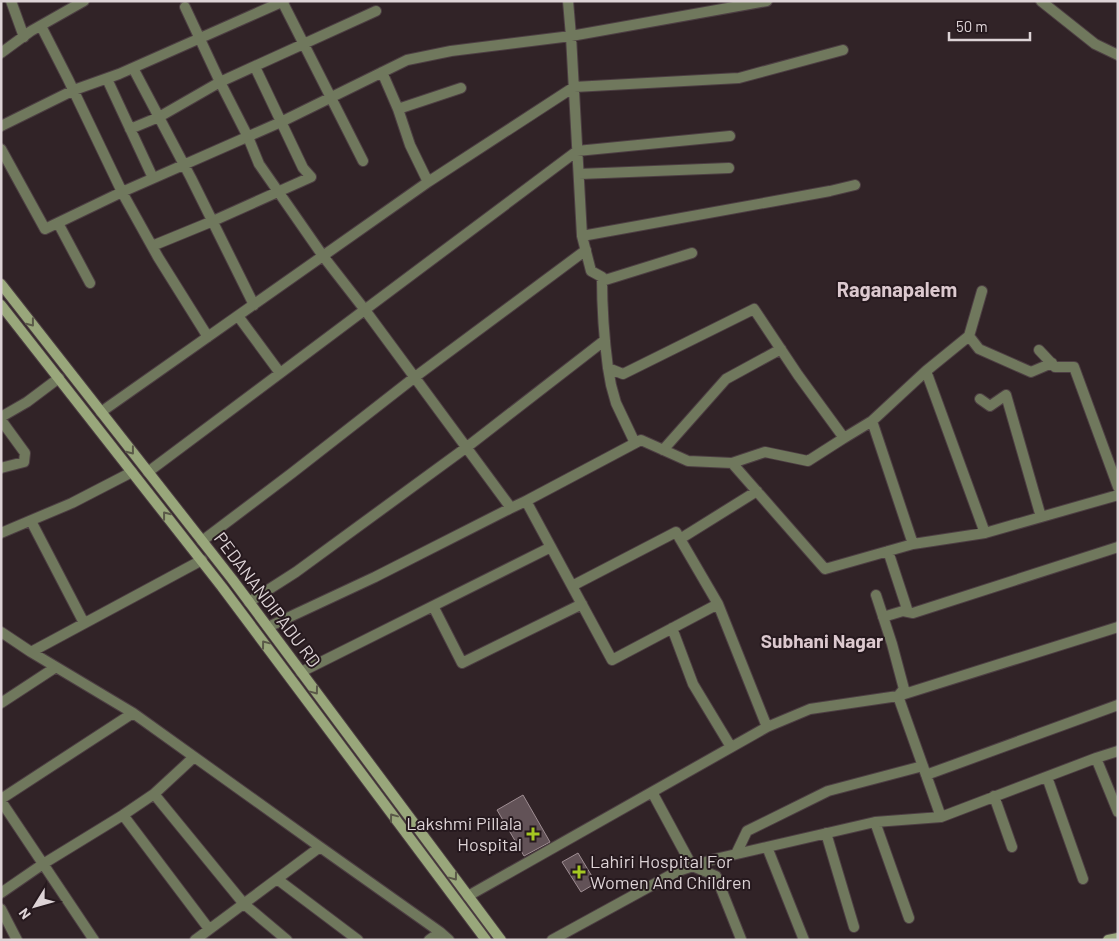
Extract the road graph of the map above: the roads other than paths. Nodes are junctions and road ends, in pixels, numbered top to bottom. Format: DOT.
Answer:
graph roads {
  1 [pos="11,1"];
  2 [pos="84,1"];
  3 [pos="568,1"];
  4 [pos="767,1"];
  5 [pos="1041,1"];
  6 [pos="283,2"];
  7 [pos="185,7"];
  8 [pos="376,11"];
  9 [pos="41,26"];
  10 [pos="571,36"];
  11 [pos="24,37"];
  12 [pos="200,39"];
  13 [pos="303,45"];
  14 [pos="843,50"];
  15 [pos="1,53"];
  16 [pos="1118,55"];
  17 [pos="255,67"];
  18 [pos="134,68"];
  19 [pos="382,72"];
  20 [pos="107,79"];
  21 [pos="220,82"];
  22 [pos="574,87"];
  23 [pos="461,88"];
  24 [pos="74,90"];
  25 [pos="330,98"];
  26 [pos="398,110"];
  27 [pos="159,117"];
  28 [pos="281,122"];
  29 [pos="1,126"];
  30 [pos="130,129"];
  31 [pos="730,136"];
  32 [pos="248,137"];
  33 [pos="1,149"];
  34 [pos="577,151"];
  35 [pos="363,161"];
  36 [pos="184,165"];
  37 [pos="729,168"];
  38 [pos="579,174"];
  39 [pos="153,178"];
  40 [pos="428,182"];
  41 [pos="855,185"];
  42 [pos="278,191"];
  43 [pos="122,192"];
  44 [pos="213,221"];
  45 [pos="58,223"];
  46 [pos="582,236"];
  47 [pos="152,246"];
  48 [pos="586,250"];
  49 [pos="692,253"];
  50 [pos="324,256"];
  51 [pos="602,281"];
  52 [pos="90,283"];
  53 [pos="1,284"];
  54 [pos="982,292"];
  55 [pos="1,305"];
  56 [pos="254,305"];
  57 [pos="365,310"];
  58 [pos="238,316"];
  59 [pos="969,336"];
  60 [pos="208,337"];
  61 [pos="605,340"];
  62 [pos="781,349"];
  63 [pos="1039,350"];
  64 [pos="1052,363"];
  65 [pos="608,368"];
  66 [pos="926,371"];
  67 [pos="280,373"];
  68 [pos="415,377"];
  69 [pos="59,378"];
  70 [pos="980,400"];
  71 [pos="101,412"];
  72 [pos="1,419"];
  73 [pos="872,421"];
  74 [pos="844,438"];
  75 [pos="636,443"];
  76 [pos="467,447"];
  77 [pos="663,450"];
  78 [pos="732,463"];
  79 [pos="1,468"];
  80 [pos="132,472"];
  81 [pos="148,472"];
  82 [pos="1118,487"];
  83 [pos="757,491"];
  84 [pos="1118,495"];
  85 [pos="526,501"];
  86 [pos="512,508"];
  87 [pos="1041,517"];
  88 [pos="31,521"];
  89 [pos="1,533"];
  90 [pos="985,533"];
  91 [pos="680,539"];
  92 [pos="202,541"];
  93 [pos="913,544"];
  94 [pos="551,547"];
  95 [pos="1118,547"];
  96 [pos="888,551"];
  97 [pos="202,560"];
  98 [pos="572,586"];
  99 [pos="876,595"];
  100 [pos="249,602"];
  101 [pos="582,604"];
  102 [pos="718,604"];
  103 [pos="434,606"];
  104 [pos="908,612"];
  105 [pos="883,617"];
  106 [pos="84,623"];
  107 [pos="1118,627"];
  108 [pos="268,628"];
  109 [pos="672,628"];
  110 [pos="1,632"];
  111 [pos="32,652"];
  112 [pos="56,667"];
  113 [pos="301,672"];
  114 [pos="898,696"];
  115 [pos="1,703"];
  116 [pos="1118,705"];
  117 [pos="133,713"];
  118 [pos="767,727"];
  119 [pos="731,747"];
  120 [pos="1118,751"];
  121 [pos="194,757"];
  122 [pos="1096,758"];
  123 [pos="924,771"];
  124 [pos="1047,777"];
  125 [pos="652,792"];
  126 [pos="154,794"];
  127 [pos="994,796"];
  128 [pos="1,800"];
  129 [pos="1118,812"];
  130 [pos="123,815"];
  131 [pos="941,817"];
  132 [pos="875,822"];
  133 [pos="826,833"];
  134 [pos="767,847"];
  135 [pos="1012,847"];
  136 [pos="320,848"];
  137 [pos="736,854"];
  138 [pos="43,864"];
  139 [pos="692,866"];
  140 [pos="277,879"];
  141 [pos="1083,879"];
  142 [pos="1,893"];
  143 [pos="468,896"];
  144 [pos="244,904"];
  145 [pos="1,909"];
  146 [pos="909,918"];
  147 [pos="854,928"];
  148 [pos="209,929"];
  149 [pos="440,932"];
  150 [pos="1118,938"];
  151 [pos="741,939"];
  152 [pos="17,940"];
  153 [pos="94,940"];
  154 [pos="195,940"];
  155 [pos="287,940"];
  156 [pos="358,940"];
  157 [pos="429,940"];
  158 [pos="449,940"];
  159 [pos="486,940"];
  160 [pos="501,940"];
  161 [pos="552,940"];
  162 [pos="804,940"];
  163 [pos="1108,940"];
  1 -- 11 [label="street"];
  2 -- 9 [label="street"];
  3 -- 10 [label="street"];
  4 -- 10 [label="street"];
  5 -- 16 [label="street"];
  6 -- 12 [label="street"];
  6 -- 13 [label="street"];
  7 -- 12 [label="street"];
  8 -- 13 [label="street"];
  9 -- 11 [label="street"];
  9 -- 24 [label="street"];
  10 -- 19 [label="street"];
  10 -- 22 [label="street"];
  11 -- 15 [label="street"];
  12 -- 18 [label="street"];
  12 -- 21 [label="street"];
  13 -- 17 [label="street"];
  13 -- 25 [label="street"];
  14 -- 22 [label="street"];
  17 -- 21 [label="street"];
  17 -- 28 [label="street"];
  18 -- 20 [label="street"];
  18 -- 27 [label="street"];
  19 -- 25 [label="street"];
  19 -- 26 [label="street"];
  20 -- 24 [label="street"];
  20 -- 30 [label="street"];
  21 -- 27 [label="street"];
  21 -- 32 [label="street"];
  22 -- 34 [label="street"];
  22 -- 40 [label="street"];
  23 -- 26 [label="street"];
  24 -- 29 [label="street"];
  24 -- 43 [label="street"];
  25 -- 28 [label="street"];
  25 -- 35 [label="street"];
  26 -- 40 [label="street"];
  27 -- 30 [label="street"];
  27 -- 36 [label="street"];
  28 -- 32 [label="street"];
  28 -- 42 [label="street"];
  30 -- 39 [label="street"];
  31 -- 34 [label="street"];
  32 -- 36 [label="street"];
  32 -- 42 [label="street"];
  33 -- 45 [label="street"];
  34 -- 38 [label="street"];
  34 -- 57 [label="street"];
  36 -- 39 [label="street"];
  36 -- 44 [label="street"];
  37 -- 38 [label="street"];
  38 -- 46 [label="street"];
  39 -- 43 [label="street"];
  40 -- 50 [label="street"];
  41 -- 46 [label="street"];
  42 -- 44 [label="street"];
  42 -- 50 [label="street"];
  43 -- 45 [label="street"];
  43 -- 47 [label="street"];
  44 -- 47 [label="street"];
  44 -- 56 [label="street"];
  45 -- 52 [label="street"];
  46 -- 48 [label="street"];
  47 -- 60 [label="street"];
  48 -- 51 [label="street"];
  48 -- 68 [label="street"];
  49 -- 51 [label="street"];
  50 -- 56 [label="street"];
  50 -- 57 [label="street"];
  51 -- 61 [label="street"];
  53 -- 71 [label="main road, PEDANANDIPADU RD, one-way"];
  54 -- 59 [label="street"];
  55 -- 69 [label="main road, PEDANANDIPADU RD"];
  56 -- 58 [label="street"];
  57 -- 67 [label="street"];
  57 -- 68 [label="street"];
  58 -- 60 [label="street"];
  58 -- 67 [label="street"];
  59 -- 64 [label="street"];
  59 -- 66 [label="street"];
  60 -- 71 [label="street"];
  61 -- 65 [label="street"];
  61 -- 76 [label="street"];
  62 -- 65 [label="street"];
  62 -- 74 [label="street"];
  62 -- 77 [label="street"];
  63 -- 64 [label="street"];
  64 -- 82 [label="street"];
  65 -- 75 [label="street"];
  66 -- 73 [label="street"];
  66 -- 90 [label="street"];
  67 -- 81 [label="street"];
  68 -- 76 [label="street"];
  68 -- 92 [label="street"];
  69 -- 72 [label="street"];
  69 -- 80 [label="main road, PEDANANDIPADU RD"];
  70 -- 87 [label="street"];
  71 -- 81 [label="main road, PEDANANDIPADU RD, one-way"];
  72 -- 79 [label="street"];
  73 -- 74 [label="street"];
  73 -- 93 [label="street"];
  74 -- 78 [label="street"];
  75 -- 77 [label="street"];
  75 -- 85 [label="street"];
  76 -- 86 [label="street"];
  76 -- 100 [label="street"];
  77 -- 78 [label="street"];
  78 -- 83 [label="street"];
  80 -- 88 [label="street"];
  97 -- 80 [label="main road, PEDANANDIPADU RD, one-way"];
  81 -- 92 [label="main road, PEDANANDIPADU RD"];
  83 -- 91 [label="street"];
  83 -- 96 [label="street"];
  84 -- 87 [label="street"];
  85 -- 86 [label="street"];
  85 -- 94 [label="street"];
  86 -- 108 [label="street"];
  87 -- 90 [label="street"];
  88 -- 89 [label="street"];
  88 -- 106 [label="street"];
  90 -- 93 [label="street"];
  91 -- 98 [label="street"];
  91 -- 102 [label="street"];
  92 -- 100 [label="main road, PEDANANDIPADU RD"];
  93 -- 96 [label="street"];
  94 -- 98 [label="street"];
  94 -- 103 [label="street"];
  95 -- 104 [label="street"];
  96 -- 104 [label="street"];
  97 -- 106 [label="street"];
  159 -- 97 [label="main road, PEDANANDIPADU RD, one-way"];
  98 -- 101 [label="street"];
  99 -- 105 [label="street"];
  100 -- 108 [label="main road, PEDANANDIPADU RD"];
  101 -- 103 [label="street"];
  101 -- 109 [label="street"];
  102 -- 109 [label="street"];
  102 -- 118 [label="street"];
  103 -- 113 [label="street"];
  104 -- 105 [label="street"];
  105 -- 114 [label="street"];
  106 -- 111 [label="street"];
  107 -- 114 [label="street"];
  108 -- 113 [label="main road, PEDANANDIPADU RD"];
  109 -- 119 [label="street"];
  110 -- 111 [label="street"];
  111 -- 112 [label="street"];
  112 -- 115 [label="street"];
  112 -- 117 [label="street"];
  113 -- 143 [label="main road, PEDANANDIPADU RD, one-way"];
  114 -- 118 [label="street"];
  114 -- 123 [label="street"];
  116 -- 123 [label="street"];
  117 -- 121 [label="street"];
  117 -- 128 [label="street"];
  118 -- 119 [label="street"];
  119 -- 125 [label="street"];
  120 -- 122 [label="street"];
  121 -- 126 [label="street"];
  121 -- 136 [label="street"];
  122 -- 124 [label="street"];
  122 -- 129 [label="street"];
  123 -- 131 [label="street"];
  123 -- 137 [label="street"];
  124 -- 127 [label="street"];
  124 -- 141 [label="street"];
  125 -- 139 [label="street"];
  125 -- 143 [label="street"];
  126 -- 130 [label="street"];
  126 -- 144 [label="street"];
  127 -- 131 [label="street"];
  127 -- 135 [label="street"];
  128 -- 138 [label="street"];
  130 -- 138 [label="street"];
  130 -- 148 [label="street"];
  131 -- 132 [label="street"];
  132 -- 133 [label="street"];
  132 -- 146 [label="street"];
  133 -- 134 [label="street"];
  133 -- 147 [label="street"];
  134 -- 137 [label="street"];
  134 -- 162 [label="street"];
  136 -- 140 [label="street"];
  136 -- 149 [label="street"];
  137 -- 139 [label="street"];
  138 -- 142 [label="street"];
  138 -- 153 [label="street"];
  139 -- 151 [label="street"];
  139 -- 161 [label="street"];
  140 -- 144 [label="street"];
  140 -- 156 [label="street"];
  143 -- 160 [label="main road, PEDANANDIPADU RD"];
  144 -- 148 [label="street"];
  144 -- 155 [label="street"];
  145 -- 152 [label="street"];
  148 -- 154 [label="street"];
  149 -- 157 [label="street"];
  149 -- 158 [label="street"];
  150 -- 163 [label="main road"];
}
